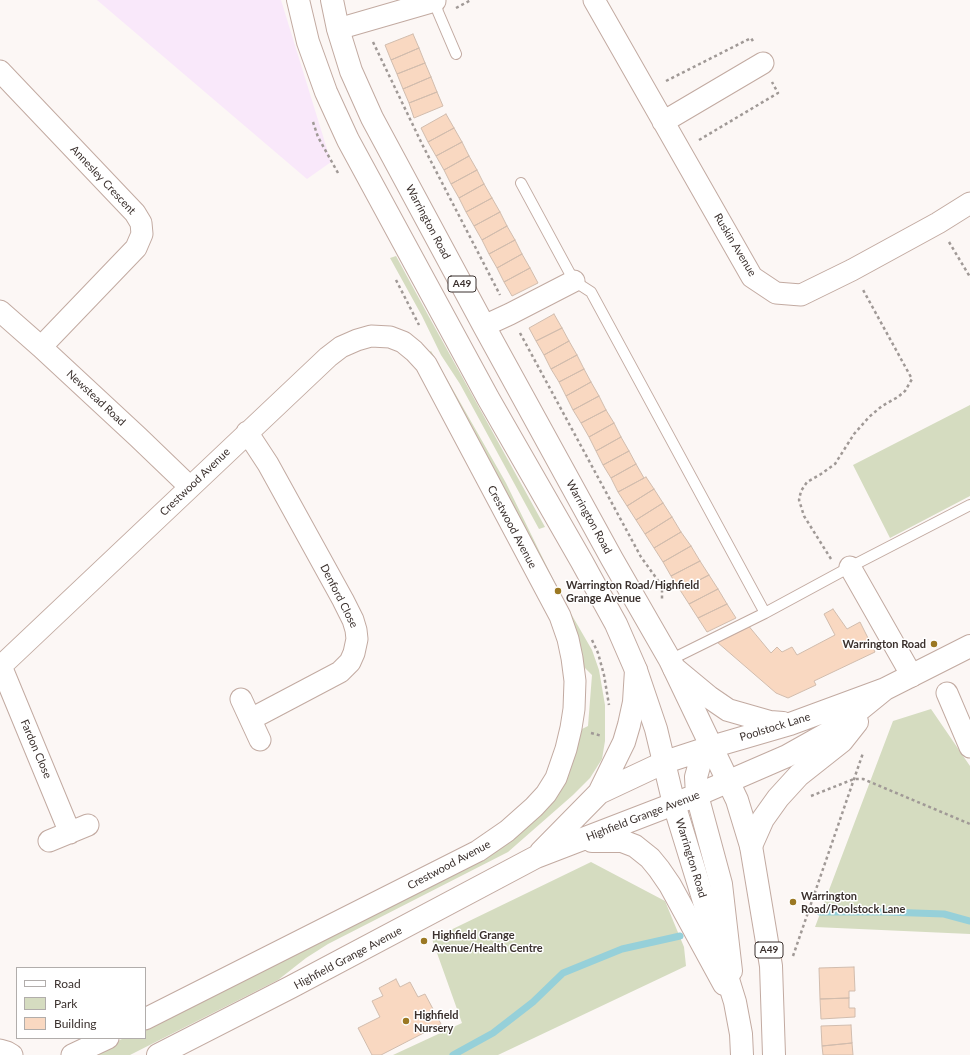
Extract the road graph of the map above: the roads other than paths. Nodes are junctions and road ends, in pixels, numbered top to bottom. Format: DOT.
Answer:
graph roads {
  1 [pos="298,0"];
  2 [pos="332,0"];
  3 [pos="435,0"];
  4 [pos="594,0"];
  5 [pos="338,29"];
  6 [pos="456,54"];
  7 [pos="763,63"];
  8 [pos="0,71"];
  9 [pos="663,122"];
  10 [pos="521,183"];
  11 [pos="969,207"];
  12 [pos="574,281"];
  13 [pos="0,311"];
  14 [pos="484,326"];
  15 [pos="41,347"];
  16 [pos="247,432"];
  17 [pos="190,487"];
  18 [pos="970,505"];
  19 [pos="845,570"];
  20 [pos="765,613"];
  21 [pos="970,646"];
  22 [pos="672,664"];
  23 [pos="1,667"];
  24 [pos="636,670"];
  25 [pos="912,676"];
  26 [pos="885,689"];
  27 [pos="947,693"];
  28 [pos="241,699"];
  29 [pos="251,719"];
  30 [pos="790,724"];
  31 [pos="260,740"];
  32 [pos="711,747"];
  33 [pos="970,747"];
  34 [pos="665,762"];
  35 [pos="729,782"];
  36 [pos="599,793"];
  37 [pos="697,795"];
  38 [pos="674,804"];
  39 [pos="49,841"];
  40 [pos="577,842"];
  41 [pos="752,846"];
  42 [pos="536,858"];
  43 [pos="735,1002"];
  44 [pos="146,1019"];
  45 [pos="106,1039"];
  46 [pos="0,1050"];
  47 [pos="12,1055"];
  48 [pos="72,1055"];
  49 [pos="158,1055"];
  50 [pos="742,1055"];
  51 [pos="774,1055"];
  1 -- 24 [label="main road, Warrington Road / A49"];
  2 -- 5 [label="main road, Warrington Road / A49"];
  3 -- 5 [label="street"];
  3 -- 6 [label="lane"];
  4 -- 9 [label="street, Ruskin Avenue"];
  5 -- 14 [label="main road, Warrington Road / A49"];
  7 -- 9 [label="street"];
  8 -- 15 [label="street, Annesley Crescent"];
  9 -- 11 [label="street, Ruskin Avenue"];
  10 -- 12 [label="lane"];
  12 -- 14 [label="street"];
  12 -- 20 [label="lane"];
  13 -- 15 [label="street, Newstead Road"];
  14 -- 22 [label="main road, Warrington Road / A49"];
  15 -- 17 [label="street, Newstead Road"];
  16 -- 17 [label="street, Crestwood Avenue"];
  16 -- 29 [label="street, Denford Close"];
  16 -- 44 [label="street, Crestwood Avenue"];
  17 -- 23 [label="street, Crestwood Avenue"];
  18 -- 19 [label="lane"];
  19 -- 20 [label="lane"];
  19 -- 25 [label="street"];
  20 -- 22 [label="lane"];
  21 -- 25 [label="main road, Poolstock Lane"];
  22 -- 30 [label="main road"];
  22 -- 32 [label="main road, Warrington Road / A49"];
  23 -- 39 [label="street, Fardon Close"];
  24 -- 34 [label="main road, Warrington Road / A49"];
  24 -- 36 [label="main road"];
  25 -- 26 [label="main road, Poolstock Lane"];
  26 -- 30 [label="main road, Poolstock Lane"];
  26 -- 35 [label="main road, Poolstock Lane"];
  26 -- 41 [label="main road"];
  27 -- 33 [label="street"];
  28 -- 29 [label="street"];
  29 -- 31 [label="street"];
  30 -- 32 [label="main road, Poolstock Lane"];
  32 -- 34 [label="main road, Poolstock Lane"];
  32 -- 35 [label="main road, Warrington Road / A49"];
  32 -- 37 [label="main road"];
  34 -- 36 [label="main road, Highfield Grange Avenue"];
  34 -- 38 [label="main road, Warrington Road / A49"];
  35 -- 37 [label="main road, Highfield Grange Avenue"];
  35 -- 41 [label="main road, Warrington Road / A49"];
  36 -- 42 [label="main road, Highfield Grange Avenue"];
  37 -- 38 [label="main road, Highfield Grange Avenue"];
  37 -- 43 [label="main road"];
  38 -- 40 [label="main road, Highfield Grange Avenue"];
  38 -- 43 [label="main road, Warrington Road / A49"];
  40 -- 42 [label="main road, Highfield Grange Avenue"];
  40 -- 43 [label="main road"];
  41 -- 51 [label="main road, Warrington Road / A49"];
  42 -- 49 [label="main road, Highfield Grange Avenue"];
  43 -- 50 [label="main road, Warrington Road / A49"];
  45 -- 48 [label="street"];
  46 -- 47 [label="street"];
}
